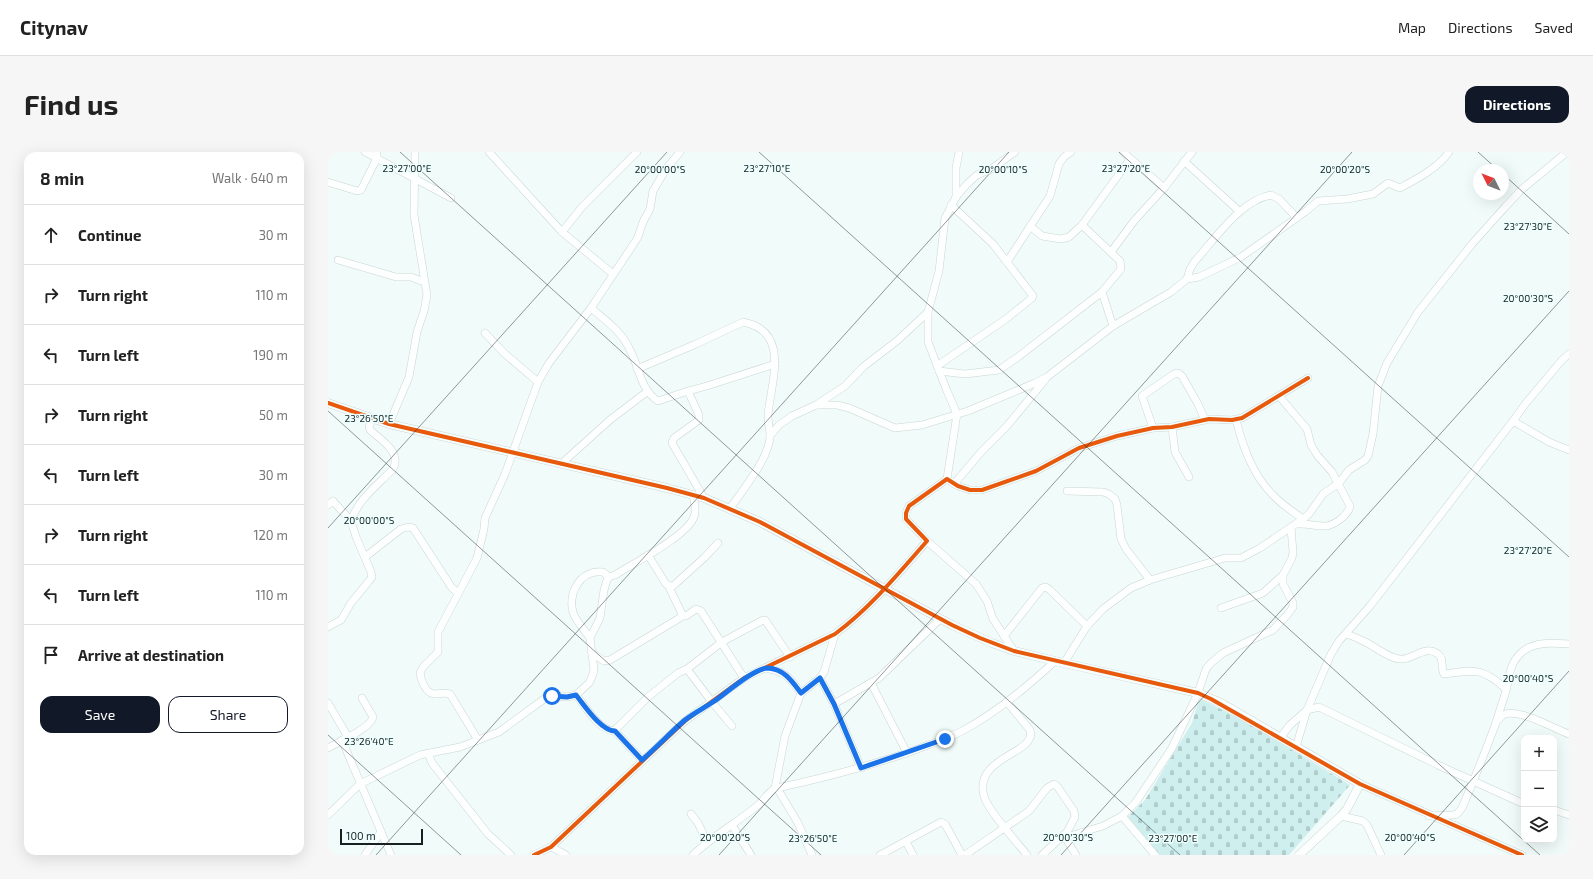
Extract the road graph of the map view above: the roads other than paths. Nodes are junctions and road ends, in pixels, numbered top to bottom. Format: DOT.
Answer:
graph roads {
  1 [pos="365,152"];
  2 [pos="415,152"];
  3 [pos="489,152"];
  4 [pos="637,152"];
  5 [pos="680,152"];
  6 [pos="959,152"];
  7 [pos="1015,152"];
  8 [pos="1071,152"];
  9 [pos="1123,152"];
  10 [pos="1192,152"];
  11 [pos="1449,152"];
  12 [pos="1567,152"];
  13 [pos="377,155"];
  14 [pos="1130,159"];
  15 [pos="1184,161"];
  16 [pos="414,177"];
  17 [pos="328,182"];
  18 [pos="1164,188"];
  19 [pos="451,198"];
  20 [pos="956,198"];
  21 [pos="952,206"];
  22 [pos="1239,211"];
  23 [pos="1297,218"];
  24 [pos="1082,225"];
  25 [pos="1030,226"];
  26 [pos="562,232"];
  27 [pos="1111,252"];
  28 [pos="338,260"];
  29 [pos="1007,262"];
  30 [pos="613,274"];
  31 [pos="1187,279"];
  32 [pos="424,282"];
  33 [pos="1102,292"];
  34 [pos="591,308"];
  35 [pos="928,312"];
  36 [pos="1113,326"];
  37 [pos="485,333"];
  38 [pos="1569,354"];
  39 [pos="775,364"];
  40 [pos="637,369"];
  41 [pos="938,369"];
  42 [pos="1047,377"];
  43 [pos="1308,378"];
  44 [pos="538,382"];
  45 [pos="648,391"];
  46 [pos="688,391"];
  47 [pos="1279,396"];
  48 [pos="328,403"];
  49 [pos="816,405"];
  50 [pos="957,414"];
  51 [pos="372,419"];
  52 [pos="1205,420"];
  53 [pos="1236,420"];
  54 [pos="1513,421"];
  55 [pos="389,424"];
  56 [pos="1172,427"];
  57 [pos="1153,428"];
  58 [pos="770,436"];
  59 [pos="1569,450"];
  60 [pos="512,453"];
  61 [pos="561,464"];
  62 [pos="1189,477"];
  63 [pos="947,479"];
  64 [pos="1339,483"];
  65 [pos="954,484"];
  66 [pos="1067,491"];
  67 [pos="693,495"];
  68 [pos="704,498"];
  69 [pos="328,505"];
  70 [pos="730,508"];
  71 [pos="351,521"];
  72 [pos="1300,521"];
  73 [pos="1291,528"];
  74 [pos="927,541"];
  75 [pos="718,543"];
  76 [pos="648,554"];
  77 [pos="365,557"];
  78 [pos="1282,574"];
  79 [pos="609,577"];
  80 [pos="1150,580"];
  81 [pos="668,586"];
  82 [pos="884,589"];
  83 [pos="458,593"];
  84 [pos="1221,608"];
  85 [pos="683,616"];
  86 [pos="940,619"];
  87 [pos="1087,626"];
  88 [pos="328,628"];
  89 [pos="835,634"];
  90 [pos="1346,634"];
  91 [pos="1004,636"];
  92 [pos="590,638"];
  93 [pos="722,642"];
  94 [pos="1569,644"];
  95 [pos="1014,651"];
  96 [pos="592,653"];
  97 [pos="790,657"];
  98 [pos="1059,662"];
  99 [pos="765,668"];
  100 [pos="687,669"];
  101 [pos="744,678"];
  102 [pos="820,678"];
  103 [pos="871,683"];
  104 [pos="1506,689"];
  105 [pos="801,693"];
  106 [pos="1198,693"];
  107 [pos="576,695"];
  108 [pos="362,698"];
  109 [pos="712,702"];
  110 [pos="1007,702"];
  111 [pos="328,703"];
  112 [pos="834,704"];
  113 [pos="1307,710"];
  114 [pos="1496,722"];
  115 [pos="732,726"];
  116 [pos="614,731"];
  117 [pos="1569,734"];
  118 [pos="1280,738"];
  119 [pos="345,739"];
  120 [pos="478,740"];
  121 [pos="1296,747"];
  122 [pos="328,748"];
  123 [pos="428,753"];
  124 [pos="907,753"];
  125 [pos="642,760"];
  126 [pos="861,768"];
  127 [pos="1474,782"];
  128 [pos="360,784"];
  129 [pos="1360,784"];
  130 [pos="776,788"];
  131 [pos="1521,803"];
  132 [pos="1557,811"];
  133 [pos="690,814"];
  134 [pos="328,815"];
  135 [pos="1569,815"];
  136 [pos="1122,816"];
  137 [pos="1341,816"];
  138 [pos="1429,816"];
  139 [pos="732,825"];
  140 [pos="1004,827"];
  141 [pos="381,832"];
  142 [pos="1063,838"];
  143 [pos="707,842"];
  144 [pos="906,842"];
  145 [pos="551,846"];
  146 [pos="966,854"];
  147 [pos="365,855"];
  148 [pos="391,855"];
  149 [pos="511,855"];
  150 [pos="534,855"];
  151 [pos="566,855"];
  152 [pos="693,855"];
  153 [pos="751,855"];
  154 [pos="812,855"];
  155 [pos="880,855"];
  156 [pos="913,855"];
  157 [pos="1027,855"];
  158 [pos="1042,855"];
  159 [pos="1076,855"];
  160 [pos="1155,855"];
  161 [pos="1299,855"];
  162 [pos="1381,855"];
  163 [pos="1520,855"];
  1 -- 13 [label="street"];
  2 -- 16 [label="street"];
  3 -- 26 [label="street"];
  4 -- 26 [label="street"];
  5 -- 30 [label="street"];
  6 -- 20 [label="street"];
  7 -- 20 [label="street"];
  8 -- 25 [label="street"];
  9 -- 14 [label="street"];
  10 -- 15 [label="street"];
  11 -- 23 [label="street"];
  12 -- 64 [label="street"];
  13 -- 16 [label="street"];
  13 -- 17 [label="street"];
  14 -- 18 [label="street"];
  14 -- 24 [label="street"];
  15 -- 18 [label="street"];
  15 -- 22 [label="street"];
  16 -- 19 [label="street"];
  16 -- 32 [label="street"];
  18 -- 27 [label="street"];
  20 -- 21 [label="street"];
  21 -- 29 [label="street"];
  21 -- 35 [label="street"];
  22 -- 23 [label="street"];
  22 -- 31 [label="street"];
  23 -- 31 [label="street"];
  24 -- 25 [label="street"];
  24 -- 27 [label="street"];
  25 -- 29 [label="street"];
  26 -- 30 [label="street"];
  27 -- 33 [label="street"];
  28 -- 32 [label="street"];
  29 -- 41 [label="street"];
  30 -- 34 [label="street"];
  31 -- 36 [label="street"];
  32 -- 55 [label="street"];
  33 -- 36 [label="street"];
  33 -- 41 [label="street"];
  34 -- 40 [label="street"];
  34 -- 44 [label="street"];
  35 -- 41 [label="street"];
  35 -- 49 [label="street"];
  36 -- 42 [label="street"];
  37 -- 44 [label="street"];
  38 -- 54 [label="street"];
  39 -- 40 [label="street"];
  39 -- 46 [label="street"];
  39 -- 58 [label="street"];
  40 -- 45 [label="street"];
  41 -- 50 [label="street"];
  42 -- 50 [label="street"];
  42 -- 65 [label="street"];
  43 -- 47 [label="street"];
  44 -- 60 [label="street"];
  45 -- 46 [label="street"];
  45 -- 61 [label="street"];
  46 -- 68 [label="street"];
  47 -- 53 [label="street"];
  47 -- 64 [label="street"];
  48 -- 51 [label="street"];
  49 -- 50 [label="street"];
  49 -- 58 [label="street"];
  50 -- 63 [label="street"];
  51 -- 55 [label="street"];
  51 -- 71 [label="street"];
  52 -- 53 [label="street"];
  52 -- 56 [label="street"];
  52 -- 57 [label="street"];
  53 -- 72 [label="street"];
  54 -- 59 [label="street"];
  54 -- 90 [label="street"];
  55 -- 60 [label="street"];
  56 -- 57 [label="street"];
  56 -- 62 [label="street"];
  57 -- 65 [label="street"];
  58 -- 70 [label="street"];
  60 -- 61 [label="street"];
  60 -- 83 [label="street"];
  61 -- 67 [label="street"];
  63 -- 65 [label="street"];
  63 -- 74 [label="street"];
  64 -- 72 [label="street"];
  64 -- 72 [label="street"];
  66 -- 80 [label="street"];
  67 -- 68 [label="street"];
  67 -- 76 [label="street"];
  68 -- 70 [label="street"];
  69 -- 71 [label="street"];
  70 -- 82 [label="street"];
  71 -- 77 [label="street"];
  72 -- 73 [label="street"];
  73 -- 78 [label="street"];
  73 -- 80 [label="street"];
  74 -- 82 [label="street"];
  74 -- 91 [label="street"];
  75 -- 81 [label="street"];
  76 -- 79 [label="street"];
  76 -- 81 [label="street"];
  77 -- 83 [label="street"];
  77 -- 88 [label="street"];
  78 -- 84 [label="street"];
  78 -- 106 [label="street"];
  79 -- 92 [label="street"];
  79 -- 92 [label="street"];
  80 -- 87 [label="street"];
  81 -- 85 [label="street"];
  82 -- 86 [label="street"];
  82 -- 89 [label="street"];
  83 -- 120 [label="street"];
  85 -- 93 [label="street"];
  85 -- 96 [label="street"];
  86 -- 95 [label="street"];
  86 -- 103 [label="street"];
  87 -- 91 [label="street"];
  87 -- 98 [label="street"];
  89 -- 97 [label="street"];
  89 -- 102 [label="street"];
  90 -- 104 [label="street"];
  90 -- 113 [label="street"];
  91 -- 95 [label="street"];
  92 -- 96 [label="street"];
  93 -- 97 [label="street"];
  93 -- 100 [label="street"];
  93 -- 101 [label="street"];
  94 -- 104 [label="street"];
  95 -- 98 [label="street"];
  96 -- 107 [label="street"];
  97 -- 99 [label="street"];
  98 -- 106 [label="street"];
  98 -- 110 [label="street"];
  99 -- 101 [label="street"];
  99 -- 105 [label="street"];
  100 -- 109 [label="street"];
  100 -- 116 [label="street"];
  101 -- 109 [label="street"];
  102 -- 105 [label="street"];
  102 -- 112 [label="street"];
  103 -- 112 [label="street"];
  103 -- 124 [label="street"];
  104 -- 114 [label="street"];
  105 -- 130 [label="street"];
  106 -- 118 [label="street"];
  106 -- 136 [label="street"];
  107 -- 116 [label="street"];
  107 -- 120 [label="street"];
  108 -- 119 [label="street"];
  109 -- 115 [label="street"];
  109 -- 125 [label="street"];
  110 -- 124 [label="street"];
  110 -- 140 [label="street"];
  111 -- 119 [label="street"];
  112 -- 126 [label="street"];
  113 -- 118 [label="street"];
  113 -- 121 [label="street"];
  113 -- 127 [label="street"];
  114 -- 117 [label="street"];
  114 -- 127 [label="street"];
  116 -- 125 [label="street"];
  118 -- 121 [label="street"];
  119 -- 122 [label="street"];
  119 -- 128 [label="street"];
  120 -- 123 [label="street"];
  121 -- 129 [label="street"];
  123 -- 128 [label="street"];
  123 -- 149 [label="street"];
  124 -- 126 [label="street"];
  125 -- 145 [label="street"];
  126 -- 130 [label="street"];
  127 -- 131 [label="street"];
  127 -- 138 [label="street"];
  128 -- 134 [label="street"];
  128 -- 141 [label="street"];
  129 -- 137 [label="street"];
  129 -- 138 [label="street"];
  130 -- 139 [label="street"];
  130 -- 154 [label="street"];
  132 -- 135 [label="street"];
  133 -- 143 [label="street"];
  136 -- 142 [label="street"];
  136 -- 160 [label="street"];
  137 -- 161 [label="street"];
  137 -- 162 [label="street"];
  138 -- 163 [label="street"];
  139 -- 143 [label="street"];
  139 -- 153 [label="street"];
  140 -- 142 [label="street"];
  140 -- 146 [label="street"];
  140 -- 157 [label="street"];
  141 -- 147 [label="street"];
  141 -- 148 [label="street"];
  142 -- 158 [label="street"];
  142 -- 159 [label="street"];
  143 -- 152 [label="street"];
  144 -- 146 [label="street"];
  144 -- 155 [label="street"];
  144 -- 156 [label="street"];
  145 -- 150 [label="street"];
  145 -- 151 [label="street"];
}
